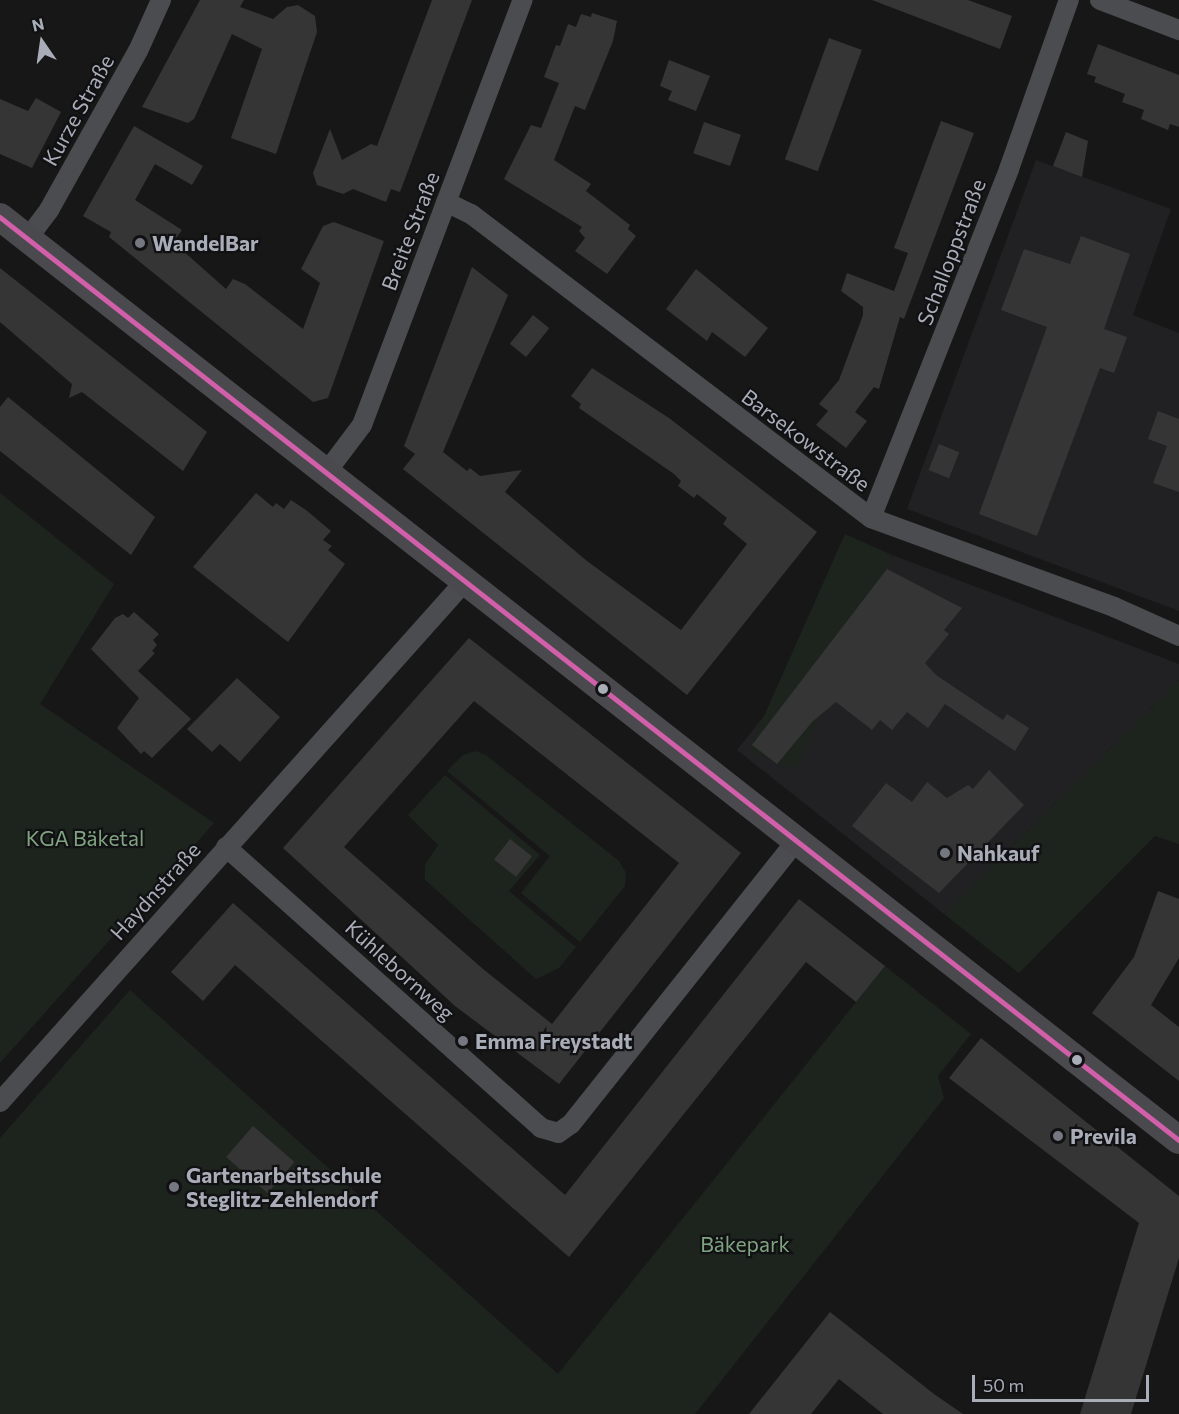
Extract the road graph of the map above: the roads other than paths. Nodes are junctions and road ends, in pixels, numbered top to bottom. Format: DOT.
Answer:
graph roads {
  1 [pos="161,0"];
  2 [pos="523,0"];
  3 [pos="1069,0"];
  4 [pos="1100,0"];
  5 [pos="1179,30"];
  6 [pos="446,202"];
  7 [pos="0,217"];
  8 [pos="28,238"];
  9 [pos="328,470"];
  10 [pos="871,518"];
  11 [pos="467,579"];
  12 [pos="1179,636"];
  13 [pos="797,840"];
  14 [pos="226,847"];
  15 [pos="0,1102"];
  16 [pos="1179,1140"];
  1 -- 8 [label="street, Kurze Straße"];
  2 -- 6 [label="street, Breite Straße"];
  3 -- 10 [label="street, Schalloppstraße"];
  4 -- 5 [label="street"];
  6 -- 9 [label="street, Breite Straße"];
  6 -- 10 [label="street, Barsekowstraße"];
  7 -- 8 [label="street"];
  8 -- 9 [label="street"];
  9 -- 11 [label="street"];
  10 -- 12 [label="street, Barsekowstraße"];
  11 -- 13 [label="street"];
  11 -- 14 [label="street, Haydnstraße"];
  13 -- 14 [label="street, Kühlebornweg"];
  13 -- 16 [label="street"];
  14 -- 15 [label="street, Haydnstraße"];
}
